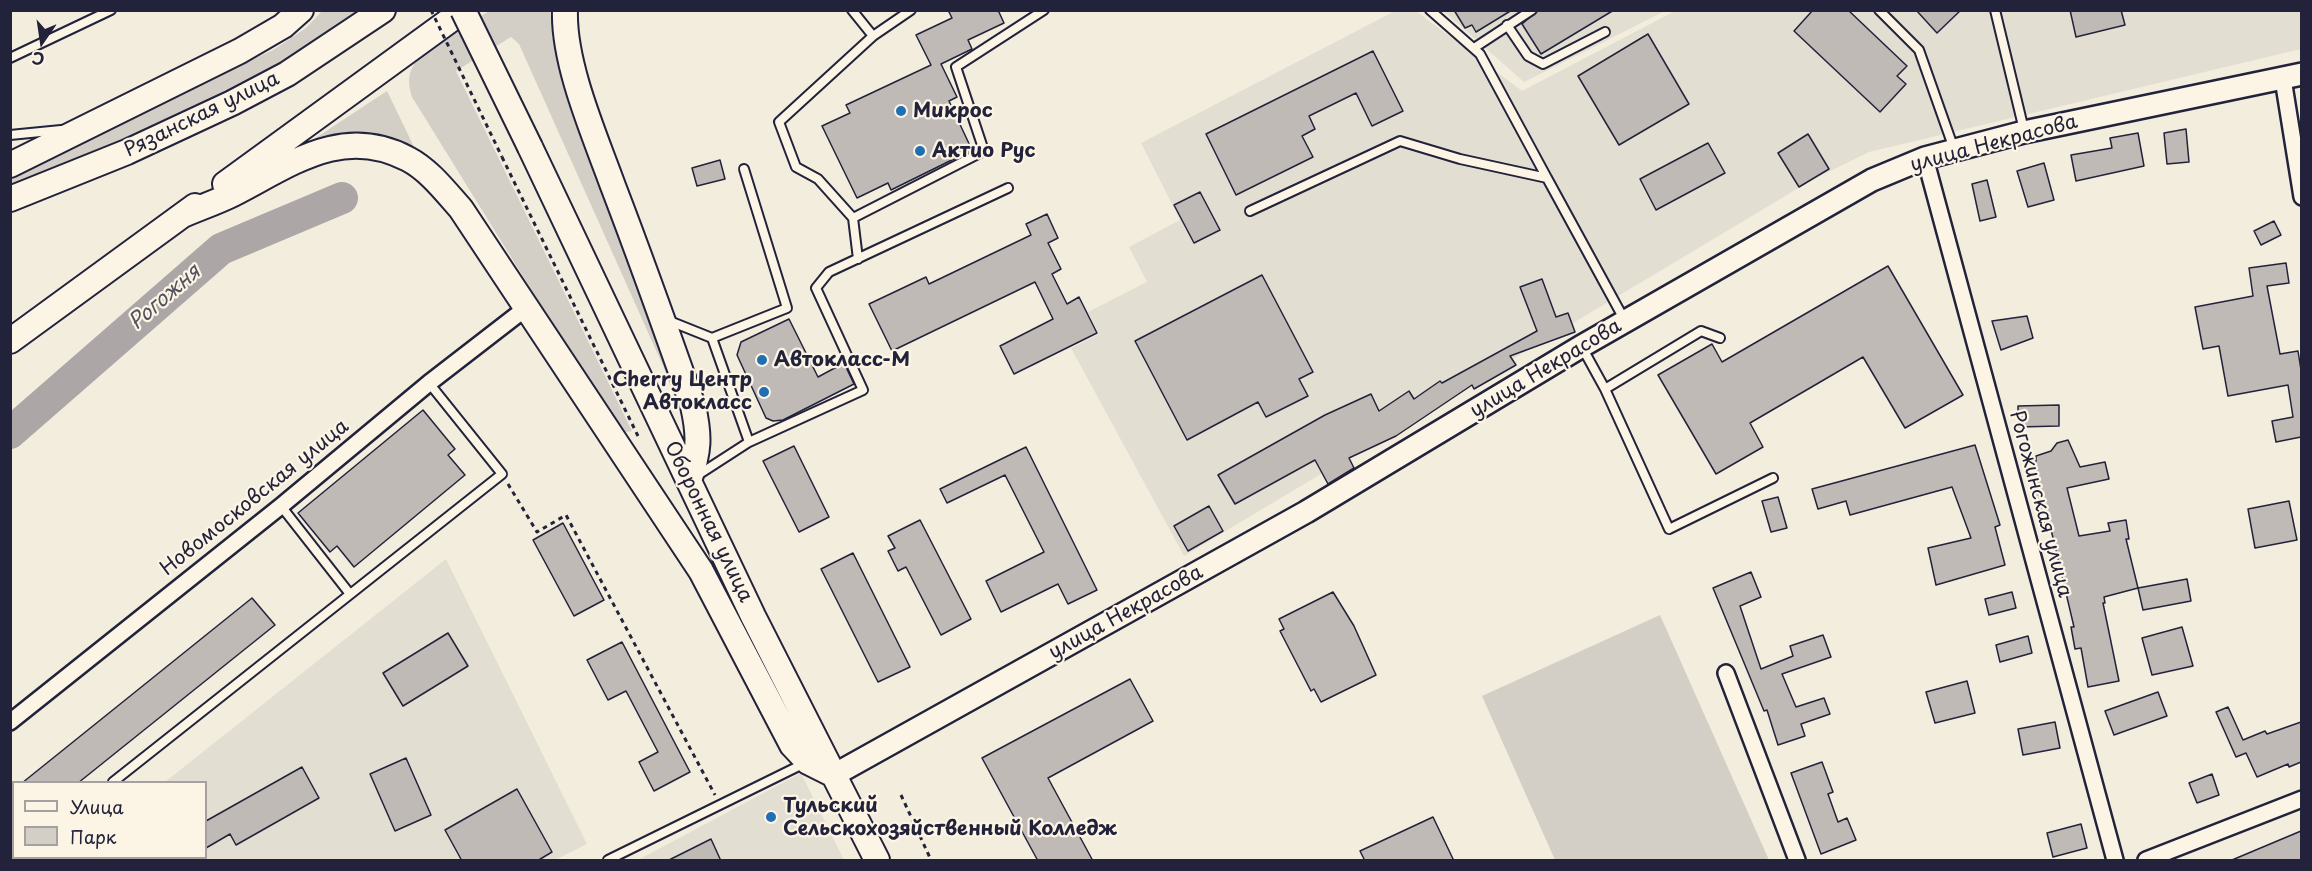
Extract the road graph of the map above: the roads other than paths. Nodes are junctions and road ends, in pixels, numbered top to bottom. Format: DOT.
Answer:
graph roads {
  1 [pos="111,10"];
  2 [pos="301,10"];
  3 [pos="383,10"];
  4 [pos="463,10"];
  5 [pos="565,10"];
  6 [pos="852,10"];
  7 [pos="911,10"];
  8 [pos="1044,10"];
  9 [pos="1532,10"];
  10 [pos="1879,10"];
  11 [pos="1995,10"];
  12 [pos="1435,12"];
  13 [pos="1508,25"];
  14 [pos="1605,32"];
  15 [pos="873,36"];
  16 [pos="1474,48"];
  17 [pos="10,58"];
  18 [pos="2292,76"];
  19 [pos="83,127"];
  20 [pos="2024,132"];
  21 [pos="10,135"];
  22 [pos="1955,150"];
  23 [pos="1925,158"];
  24 [pos="10,165"];
  25 [pos="744,170"];
  26 [pos="1547,178"];
  27 [pos="1008,188"];
  28 [pos="2301,197"];
  29 [pos="10,199"];
  30 [pos="1250,211"];
  31 [pos="183,215"];
  32 [pos="853,218"];
  33 [pos="858,259"];
  34 [pos="526,308"];
  35 [pos="662,318"];
  36 [pos="1626,321"];
  37 [pos="712,338"];
  38 [pos="1720,338"];
  39 [pos="10,341"];
  40 [pos="1582,346"];
  41 [pos="429,383"];
  42 [pos="1605,389"];
  43 [pos="749,442"];
  44 [pos="1773,478"];
  45 [pos="689,481"];
  46 [pos="699,503"];
  47 [pos="281,506"];
  48 [pos="701,571"];
  49 [pos="350,594"];
  50 [pos="753,616"];
  51 [pos="1726,672"];
  52 [pos="10,722"];
  53 [pos="822,763"];
  54 [pos="116,781"];
  55 [pos="2301,799"];
  56 [pos="608,861"];
  57 [pos="877,861"];
  58 [pos="1797,861"];
  59 [pos="2115,861"];
  60 [pos="2146,861"];
  1 -- 17 [label="lane"];
  2 -- 19 [label="main road"];
  3 -- 29 [label="main road, Рязанская улица"];
  4 -- 31 [label="main road"];
  4 -- 45 [label="main road, Оборонная улица, bridge"];
  5 -- 35 [label="main road"];
  6 -- 15 [label="lane"];
  7 -- 15 [label="lane"];
  8 -- 32 [label="lane"];
  9 -- 13 [label="lane"];
  10 -- 22 [label="lane"];
  11 -- 20 [label="lane"];
  12 -- 16 [label="lane"];
  13 -- 14 [label="lane"];
  13 -- 16 [label="lane"];
  15 -- 32 [label="lane"];
  16 -- 26 [label="lane"];
  18 -- 20 [label="street, улица Некрасова"];
  18 -- 28 [label="street"];
  19 -- 21 [label="lane"];
  19 -- 24 [label="main road"];
  20 -- 22 [label="street, улица Некрасова"];
  22 -- 23 [label="street, улица Некрасова"];
  23 -- 36 [label="street, улица Некрасова"];
  23 -- 59 [label="street, Рогожинская улица"];
  25 -- 37 [label="lane"];
  26 -- 30 [label="lane"];
  26 -- 36 [label="lane"];
  27 -- 33 [label="lane"];
  31 -- 34 [label="main road"];
  31 -- 39 [label="main road"];
  32 -- 33 [label="lane"];
  33 -- 43 [label="lane"];
  34 -- 41 [label="street, Новомосковская улица"];
  34 -- 48 [label="main road"];
  35 -- 37 [label="lane"];
  35 -- 45 [label="main road"];
  36 -- 40 [label="street, улица Некрасова"];
  37 -- 43 [label="lane"];
  38 -- 42 [label="lane"];
  40 -- 42 [label="lane"];
  40 -- 53 [label="street, улица Некрасова"];
  41 -- 47 [label="street, Новомосковская улица"];
  41 -- 49 [label="lane"];
  42 -- 44 [label="lane"];
  43 -- 45 [label="lane"];
  45 -- 46 [label="main road, Оборонная улица"];
  46 -- 48 [label="main road"];
  46 -- 50 [label="main road, Оборонная улица"];
  47 -- 49 [label="lane"];
  47 -- 52 [label="street, Новомосковская улица"];
  48 -- 50 [label="main road"];
  48 -- 53 [label="main road"];
  49 -- 54 [label="lane"];
  50 -- 53 [label="main road, Оборонная улица"];
  51 -- 58 [label="street"];
  53 -- 56 [label="lane"];
  53 -- 57 [label="main road, Оборонная улица"];
  55 -- 60 [label="street"];
}
